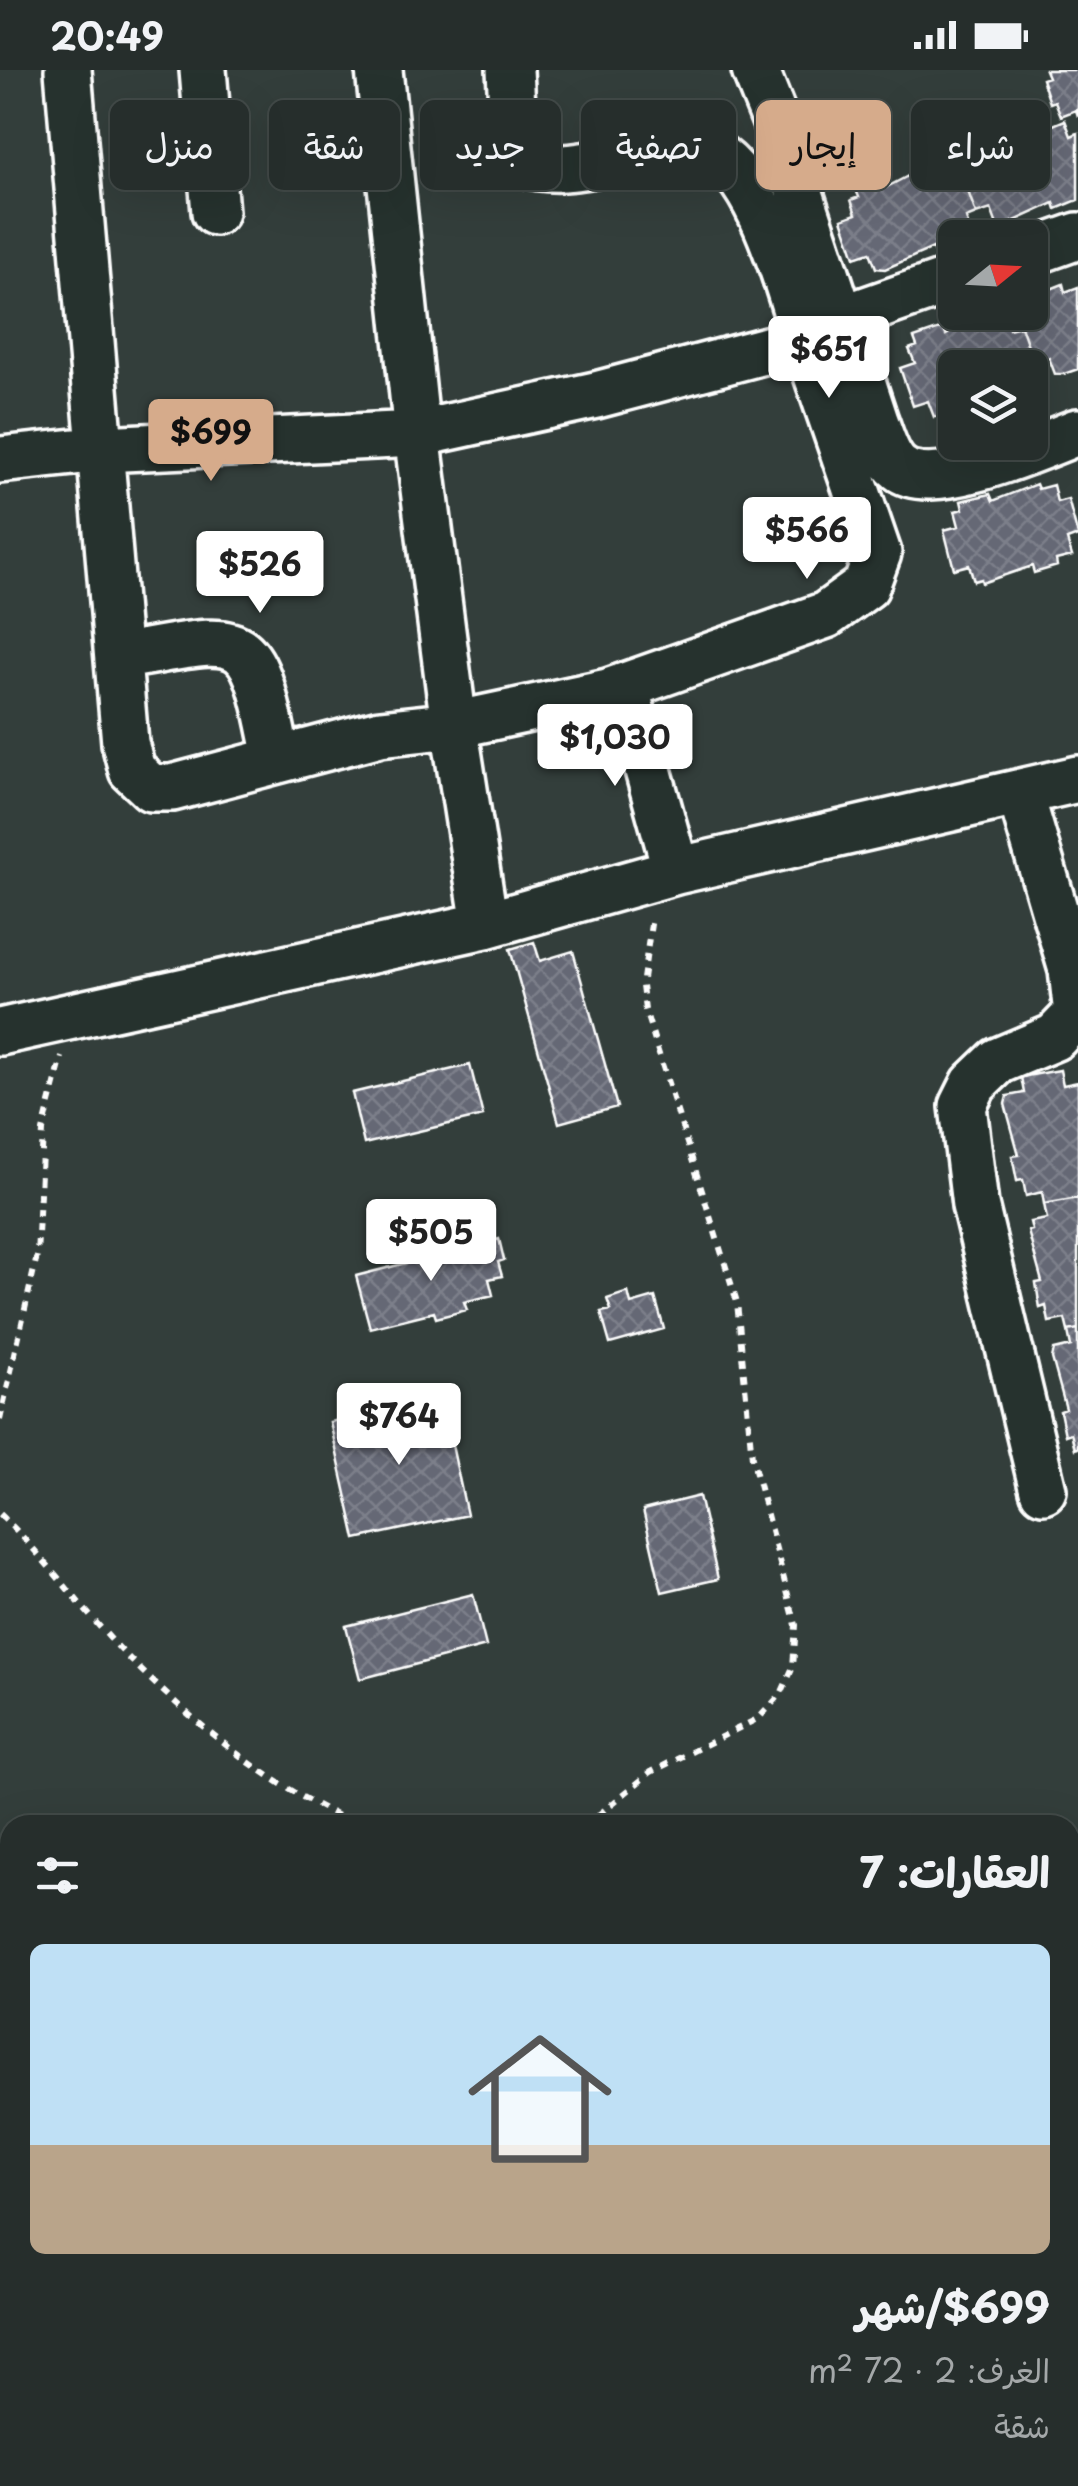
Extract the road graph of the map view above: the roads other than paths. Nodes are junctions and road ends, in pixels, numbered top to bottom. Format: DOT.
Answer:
graph roads {
  1 [pos="68,70"];
  2 [pos="203,70"];
  3 [pos="379,70"];
  4 [pos="510,70"];
  5 [pos="755,70"];
  6 [pos="215,212"];
  7 [pos="1078,236"];
  8 [pos="1048,247"];
  9 [pos="938,286"];
  10 [pos="823,330"];
  11 [pos="1077,432"];
  12 [pos="417,434"];
  13 [pos="102,449"];
  14 [pos="0,460"];
  15 [pos="118,658"];
  16 [pos="625,687"];
  17 [pos="454,725"];
  18 [pos="277,758"];
  19 [pos="1078,779"];
  20 [pos="1020,794"];
  21 [pos="667,873"];
  22 [pos="485,925"];
  23 [pos="1072,950"];
  24 [pos="0,1032"];
  25 [pos="1043,1490"];
  1 -- 13 [label="street"];
  2 -- 6 [label="street"];
  3 -- 12 [label="street"];
  4 -- 10 [label="street"];
  5 -- 10 [label="street"];
  7 -- 8 [label="street"];
  9 -- 10 [label="street"];
  10 -- 11 [label="street"];
  10 -- 12 [label="street"];
  10 -- 16 [label="street"];
  12 -- 13 [label="street"];
  12 -- 17 [label="street"];
  13 -- 14 [label="street"];
  13 -- 15 [label="street"];
  15 -- 18 [label="street"];
  15 -- 18 [label="street"];
  16 -- 17 [label="street"];
  16 -- 21 [label="street"];
  17 -- 18 [label="street"];
  17 -- 22 [label="street"];
  19 -- 20 [label="street"];
  20 -- 21 [label="street"];
  20 -- 23 [label="street"];
  21 -- 22 [label="street"];
  22 -- 24 [label="street"];
  23 -- 25 [label="street"];
}
